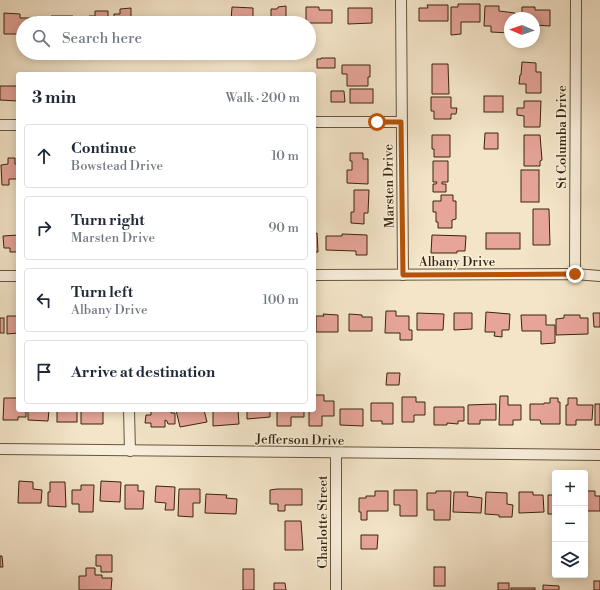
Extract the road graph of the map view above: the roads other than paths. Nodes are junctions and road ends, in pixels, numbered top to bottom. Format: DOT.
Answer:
graph roads {
  1 [pos="401,0"];
  2 [pos="576,0"];
  3 [pos="316,122"];
  4 [pos="401,122"];
  5 [pos="0,125"];
  6 [pos="16,125"];
  7 [pos="575,274"];
  8 [pos="316,275"];
  9 [pos="403,275"];
  10 [pos="0,276"];
  11 [pos="16,276"];
  12 [pos="600,276"];
  13 [pos="129,412"];
  14 [pos="0,449"];
  15 [pos="130,450"];
  16 [pos="336,454"];
  17 [pos="600,455"];
  18 [pos="336,590"];
  1 -- 4 [label="street, Marsten Drive"];
  2 -- 7 [label="street, St Columba Drive"];
  3 -- 4 [label="street"];
  4 -- 9 [label="street, Marsten Drive"];
  5 -- 6 [label="street"];
  7 -- 9 [label="street, Albany Drive"];
  7 -- 12 [label="street, Albany Drive"];
  8 -- 9 [label="street, Albany Drive"];
  10 -- 11 [label="street"];
  13 -- 15 [label="street"];
  14 -- 15 [label="street, Jefferson Drive"];
  15 -- 16 [label="street, Jefferson Drive"];
  16 -- 17 [label="street, Jefferson Drive"];
  16 -- 18 [label="street, Charlotte Street"];
}
